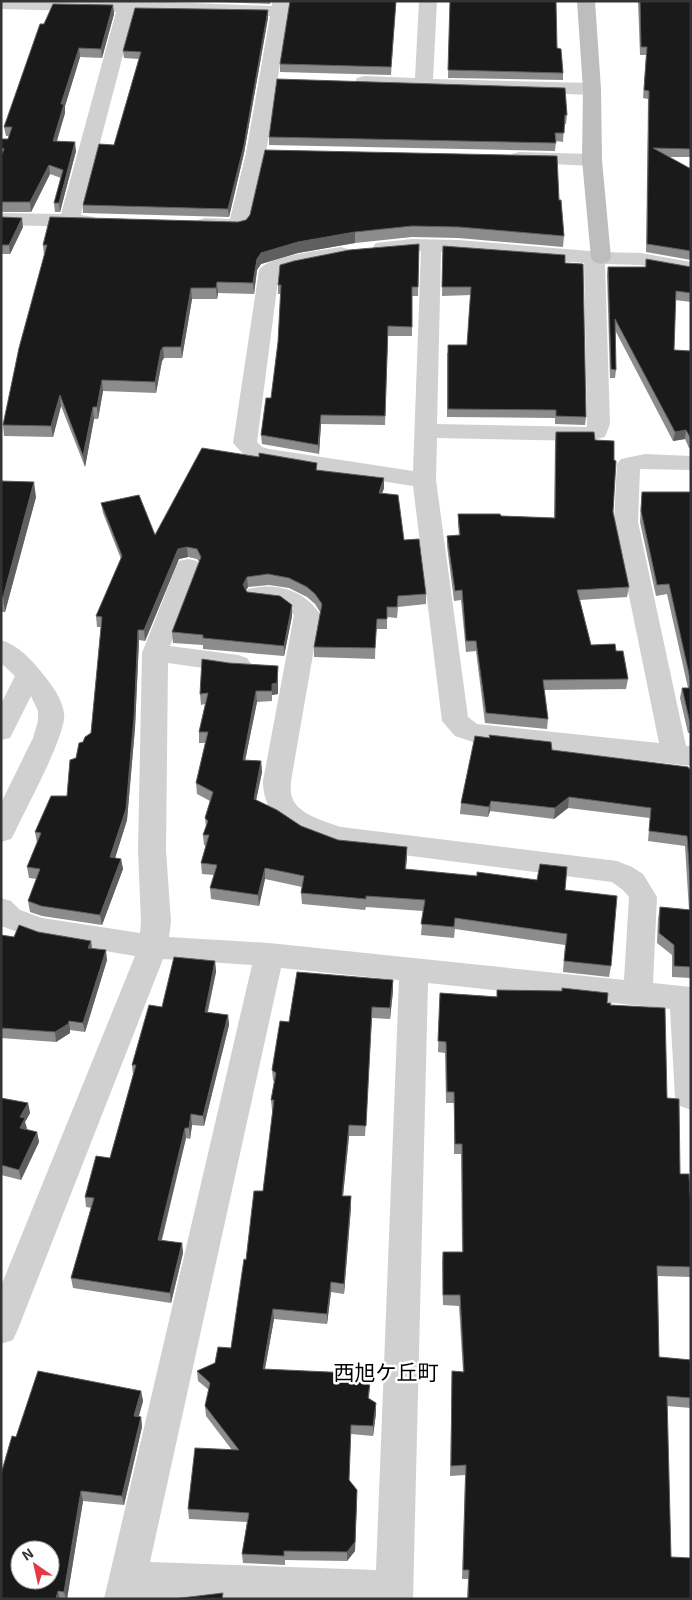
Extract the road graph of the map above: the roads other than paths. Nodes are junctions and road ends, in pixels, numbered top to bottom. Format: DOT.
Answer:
graph roads {
  1 [pos="428,1"];
  2 [pos="586,1"];
  3 [pos="1,4"];
  4 [pos="127,4"];
  5 [pos="280,6"];
  6 [pos="268,79"];
  7 [pos="287,80"];
  8 [pos="346,81"];
  9 [pos="424,83"];
  10 [pos="592,89"];
  11 [pos="256,153"];
  12 [pos="275,153"];
  13 [pos="503,158"];
  14 [pos="592,160"];
  15 [pos="1,219"];
  16 [pos="70,220"];
  17 [pos="110,221"];
  18 [pos="190,224"];
  19 [pos="431,245"];
  20 [pos="597,258"];
  21 [pos="691,268"];
  22 [pos="424,431"];
  23 [pos="691,462"];
  24 [pos="424,480"];
  25 [pos="188,567"];
  26 [pos="257,595"];
  27 [pos="1,649"];
  28 [pos="155,653"];
  29 [pos="277,666"];
  30 [pos="29,674"];
  31 [pos="1,731"];
  32 [pos="683,756"];
  33 [pos="1,832"];
  34 [pos="1,910"];
  35 [pos="154,947"];
  36 [pos="269,955"];
  37 [pos="414,970"];
  38 [pos="638,994"];
  39 [pos="688,999"];
  40 [pos="691,1097"];
  41 [pos="1,1329"];
  42 [pos="125,1589"];
  43 [pos="247,1591"];
  44 [pos="394,1594"];
  1 -- 9 [label="street"];
  2 -- 10 [label="street"];
  3 -- 4 [label="street"];
  4 -- 5 [label="street"];
  4 -- 16 [label="street"];
  5 -- 6 [label="street"];
  6 -- 7 [label="street"];
  6 -- 11 [label="street"];
  8 -- 9 [label="street"];
  9 -- 10 [label="street"];
  10 -- 14 [label="street"];
  11 -- 12 [label="street"];
  11 -- 18 [label="street"];
  13 -- 14 [label="street"];
  14 -- 20 [label="street"];
  15 -- 16 [label="street"];
  16 -- 17 [label="street"];
  19 -- 20 [label="street"];
  19 -- 22 [label="street"];
  19 -- 24 [label="street"];
  20 -- 21 [label="street"];
  20 -- 22 [label="street"];
  22 -- 24 [label="street"];
  23 -- 32 [label="street"];
  24 -- 32 [label="street"];
  25 -- 28 [label="street"];
  26 -- 29 [label="street"];
  27 -- 30 [label="street"];
  28 -- 29 [label="street"];
  28 -- 35 [label="street"];
  29 -- 38 [label="street"];
  30 -- 31 [label="street"];
  30 -- 33 [label="street"];
  34 -- 35 [label="street"];
  35 -- 36 [label="street"];
  35 -- 41 [label="street"];
  36 -- 37 [label="street"];
  36 -- 42 [label="street"];
  37 -- 38 [label="street"];
  37 -- 44 [label="street"];
  38 -- 39 [label="street"];
  39 -- 40 [label="street"];
  42 -- 43 [label="street"];
  43 -- 44 [label="street"];
}
